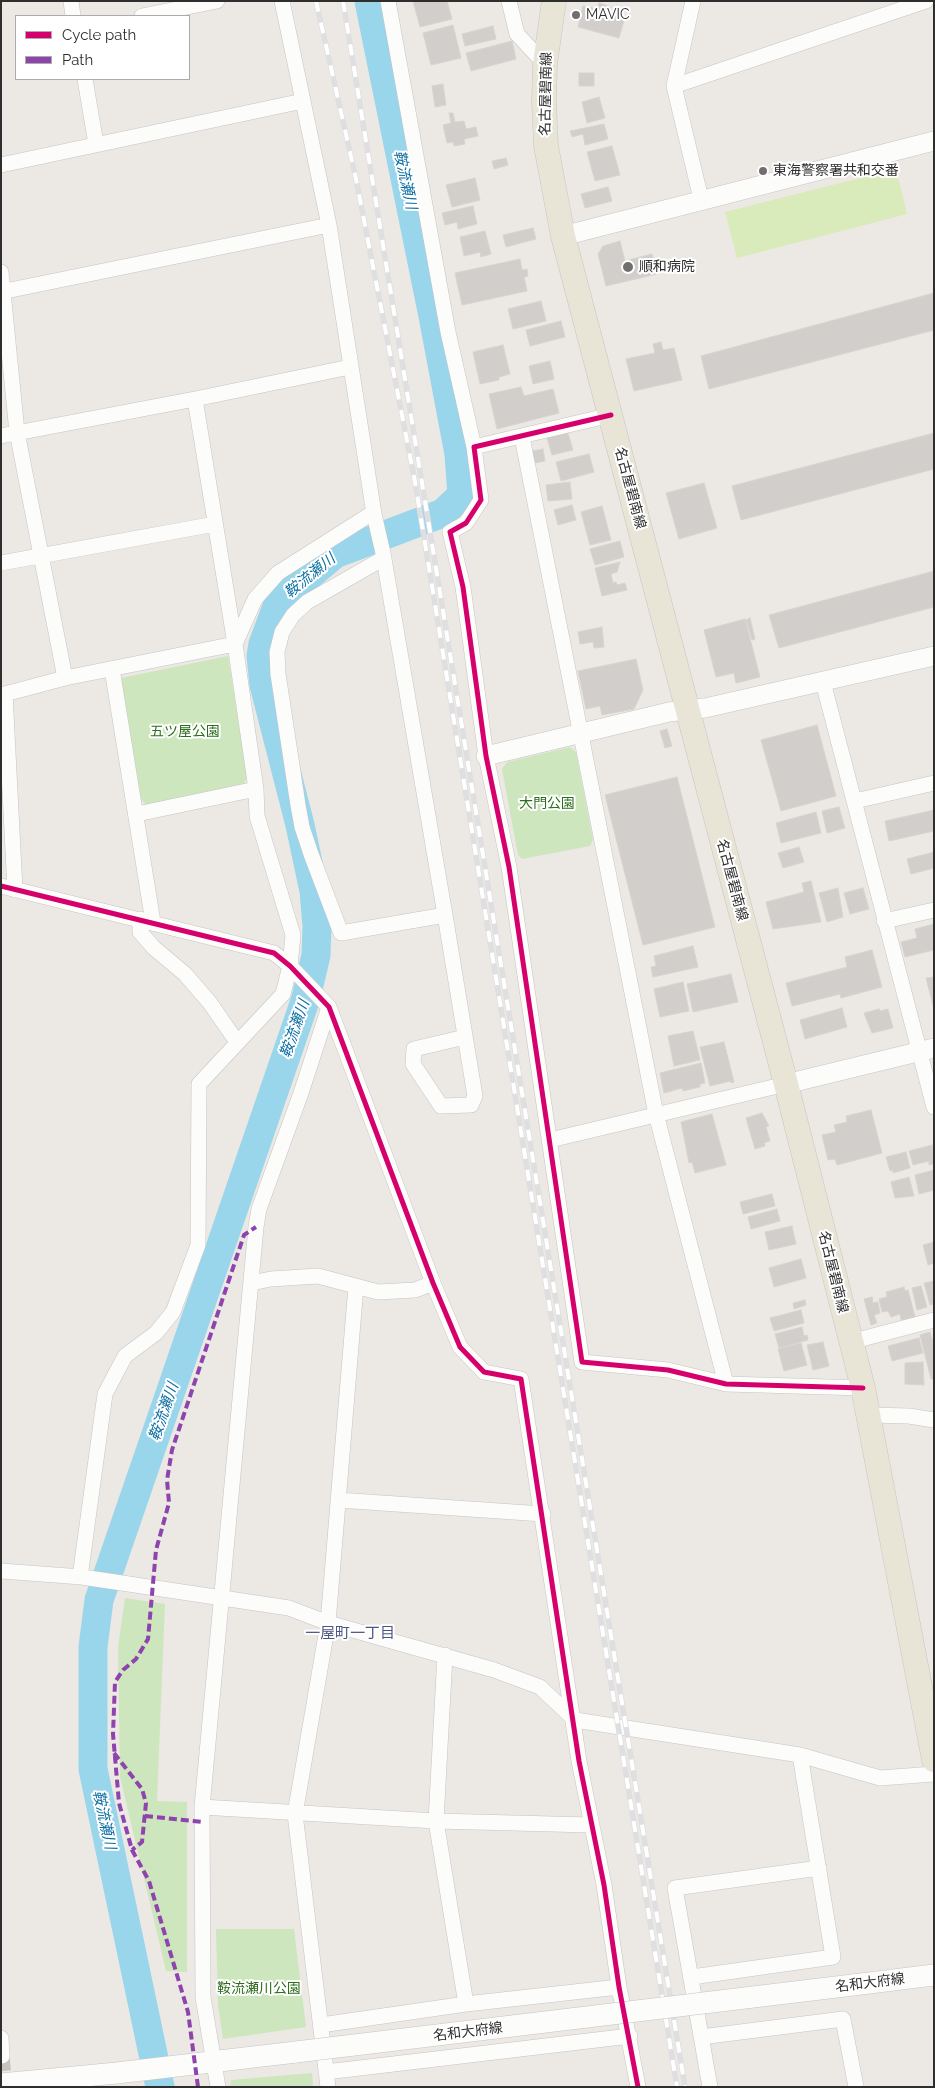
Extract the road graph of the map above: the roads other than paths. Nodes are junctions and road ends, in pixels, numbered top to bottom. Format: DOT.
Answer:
graph roads {
  1 [pos="71,1"];
  2 [pos="217,1"];
  3 [pos="282,1"];
  4 [pos="388,1"];
  5 [pos="509,1"];
  6 [pos="554,1"];
  7 [pos="693,1"];
  8 [pos="926,1"];
  9 [pos="73,15"];
  10 [pos="147,15"];
  11 [pos="545,64"];
  12 [pos="85,80"];
  13 [pos="674,86"];
  14 [pos="303,102"];
  15 [pos="934,141"];
  16 [pos="96,144"];
  17 [pos="1,165"];
  18 [pos="701,199"];
  19 [pos="329,225"];
  20 [pos="563,236"];
  21 [pos="1,272"];
  22 [pos="2,292"];
  23 [pos="350,367"];
  24 [pos="195,400"];
  25 [pos="611,414"];
  26 [pos="18,432"];
  27 [pos="1,436"];
  28 [pos="522,437"];
  29 [pos="474,447"];
  30 [pos="374,513"];
  31 [pos="215,524"];
  32 [pos="41,555"];
  33 [pos="384,555"];
  34 [pos="1,563"];
  35 [pos="235,644"];
  36 [pos="934,656"];
  37 [pos="112,669"];
  38 [pos="65,678"];
  39 [pos="823,682"];
  40 [pos="3,695"];
  41 [pos="688,710"];
  42 [pos="580,733"];
  43 [pos="486,756"];
  44 [pos="934,783"];
  45 [pos="256,788"];
  46 [pos="854,801"];
  47 [pos="137,814"];
  48 [pos="8,888"];
  49 [pos="934,910"];
  50 [pos="445,915"];
  51 [pos="147,920"];
  52 [pos="884,921"];
  53 [pos="291,966"];
  54 [pos="327,1004"];
  55 [pos="465,1037"];
  56 [pos="237,1042"];
  57 [pos="926,1050"];
  58 [pos="786,1084"];
  59 [pos="934,1107"];
  60 [pos="656,1114"];
  61 [pos="550,1140"];
  62 [pos="252,1283"];
  63 [pos="432,1284"];
  64 [pos="356,1286"];
  65 [pos="934,1320"];
  66 [pos="850,1342"];
  67 [pos="726,1384"];
  68 [pos="863,1388"];
  69 [pos="869,1415"];
  70 [pos="934,1420"];
  71 [pos="338,1500"];
  72 [pos="543,1514"];
  73 [pos="1,1571"];
  74 [pos="81,1577"];
  75 [pos="222,1597"];
  76 [pos="328,1623"];
  77 [pos="445,1655"];
  78 [pos="575,1720"];
  79 [pos="800,1755"];
  80 [pos="934,1760"];
  81 [pos="934,1774"];
  82 [pos="202,1807"];
  83 [pos="295,1814"];
  84 [pos="436,1821"];
  85 [pos="591,1825"];
  86 [pos="819,1868"];
  87 [pos="934,1975"];
  88 [pos="692,1977"];
  89 [pos="619,1987"];
  90 [pos="466,2004"];
  91 [pos="321,2025"];
  92 [pos="630,2036"];
  93 [pos="701,2037"];
  94 [pos="1,2038"];
  95 [pos="2,2056"];
  96 [pos="211,2063"];
  97 [pos="327,2079"];
  98 [pos="1,2084"];
  99 [pos="218,2087"];
  100 [pos="638,2087"];
  101 [pos="710,2087"];
  102 [pos="856,2087"];
  1 -- 9 [label="street"];
  2 -- 10 [label="street"];
  3 -- 14 [label="street"];
  4 -- 29 [label="street"];
  5 -- 11 [label="street"];
  6 -- 11 [label="main road, 名古屋碧南線"];
  7 -- 13 [label="street"];
  8 -- 13 [label="street"];
  11 -- 20 [label="main road, 名古屋碧南線"];
  12 -- 16 [label="street"];
  13 -- 18 [label="street"];
  14 -- 16 [label="street"];
  14 -- 19 [label="street"];
  15 -- 18 [label="street"];
  16 -- 17 [label="street"];
  18 -- 20 [label="street"];
  19 -- 22 [label="street"];
  19 -- 23 [label="street"];
  20 -- 25 [label="main road, 名古屋碧南線"];
  21 -- 22 [label="street"];
  22 -- 26 [label="street"];
  23 -- 24 [label="street"];
  23 -- 30 [label="street"];
  24 -- 26 [label="street"];
  24 -- 31 [label="street"];
  25 -- 28 [label="street"];
  25 -- 41 [label="main road, 名古屋碧南線"];
  26 -- 27 [label="street"];
  26 -- 32 [label="street"];
  28 -- 29 [label="street"];
  28 -- 42 [label="street"];
  29 -- 43 [label="street"];
  30 -- 33 [label="street"];
  30 -- 35 [label="street"];
  31 -- 32 [label="street"];
  31 -- 35 [label="street"];
  32 -- 34 [label="street"];
  32 -- 38 [label="street"];
  33 -- 50 [label="street"];
  33 -- 50 [label="street"];
  35 -- 37 [label="street"];
  35 -- 45 [label="street"];
  36 -- 39 [label="street"];
  37 -- 38 [label="street"];
  37 -- 47 [label="street"];
  38 -- 40 [label="street"];
  39 -- 41 [label="street"];
  39 -- 46 [label="street"];
  40 -- 48 [label="street"];
  41 -- 42 [label="street"];
  41 -- 58 [label="main road, 名古屋碧南線"];
  42 -- 43 [label="street"];
  42 -- 60 [label="street"];
  43 -- 61 [label="street"];
  44 -- 46 [label="street"];
  45 -- 47 [label="street"];
  45 -- 53 [label="street"];
  46 -- 52 [label="street"];
  47 -- 51 [label="street"];
  48 -- 51 [label="street"];
  49 -- 52 [label="street"];
  50 -- 55 [label="street"];
  51 -- 53 [label="street"];
  51 -- 56 [label="street"];
  52 -- 57 [label="street"];
  53 -- 54 [label="street"];
  53 -- 56 [label="street"];
  54 -- 62 [label="street"];
  54 -- 63 [label="street"];
  55 -- 55 [label="street"];
  56 -- 74 [label="street"];
  57 -- 58 [label="street"];
  57 -- 59 [label="street"];
  58 -- 60 [label="street"];
  58 -- 66 [label="main road, 名古屋碧南線"];
  60 -- 61 [label="street"];
  60 -- 67 [label="street"];
  61 -- 67 [label="street"];
  62 -- 64 [label="street"];
  62 -- 75 [label="street"];
  63 -- 64 [label="street"];
  63 -- 72 [label="street"];
  64 -- 71 [label="street"];
  65 -- 66 [label="street"];
  66 -- 68 [label="main road, 名古屋碧南線"];
  67 -- 68 [label="street"];
  68 -- 69 [label="main road, 名古屋碧南線"];
  69 -- 70 [label="street"];
  69 -- 80 [label="main road, 名古屋碧南線"];
  71 -- 72 [label="street"];
  71 -- 76 [label="street"];
  72 -- 78 [label="street"];
  73 -- 74 [label="street"];
  74 -- 75 [label="street"];
  75 -- 76 [label="street"];
  75 -- 82 [label="street"];
  76 -- 77 [label="street"];
  76 -- 83 [label="street"];
  77 -- 78 [label="street"];
  77 -- 84 [label="street"];
  78 -- 79 [label="street"];
  78 -- 85 [label="street"];
  79 -- 81 [label="street"];
  79 -- 86 [label="street"];
  82 -- 83 [label="street"];
  82 -- 96 [label="street"];
  83 -- 84 [label="street"];
  83 -- 91 [label="street"];
  84 -- 85 [label="street"];
  84 -- 90 [label="street"];
  85 -- 89 [label="street"];
  86 -- 88 [label="street"];
  86 -- 88 [label="street"];
  87 -- 96 [label="main road, 名和大府線, bridge"];
  88 -- 93 [label="street"];
  89 -- 90 [label="street"];
  89 -- 92 [label="street"];
  90 -- 91 [label="street"];
  91 -- 97 [label="street"];
  92 -- 97 [label="street"];
  92 -- 100 [label="street"];
  93 -- 101 [label="street"];
  93 -- 102 [label="street"];
  94 -- 95 [label="street"];
  96 -- 98 [label="main road, 名和大府線"];
  96 -- 99 [label="street"];
}
